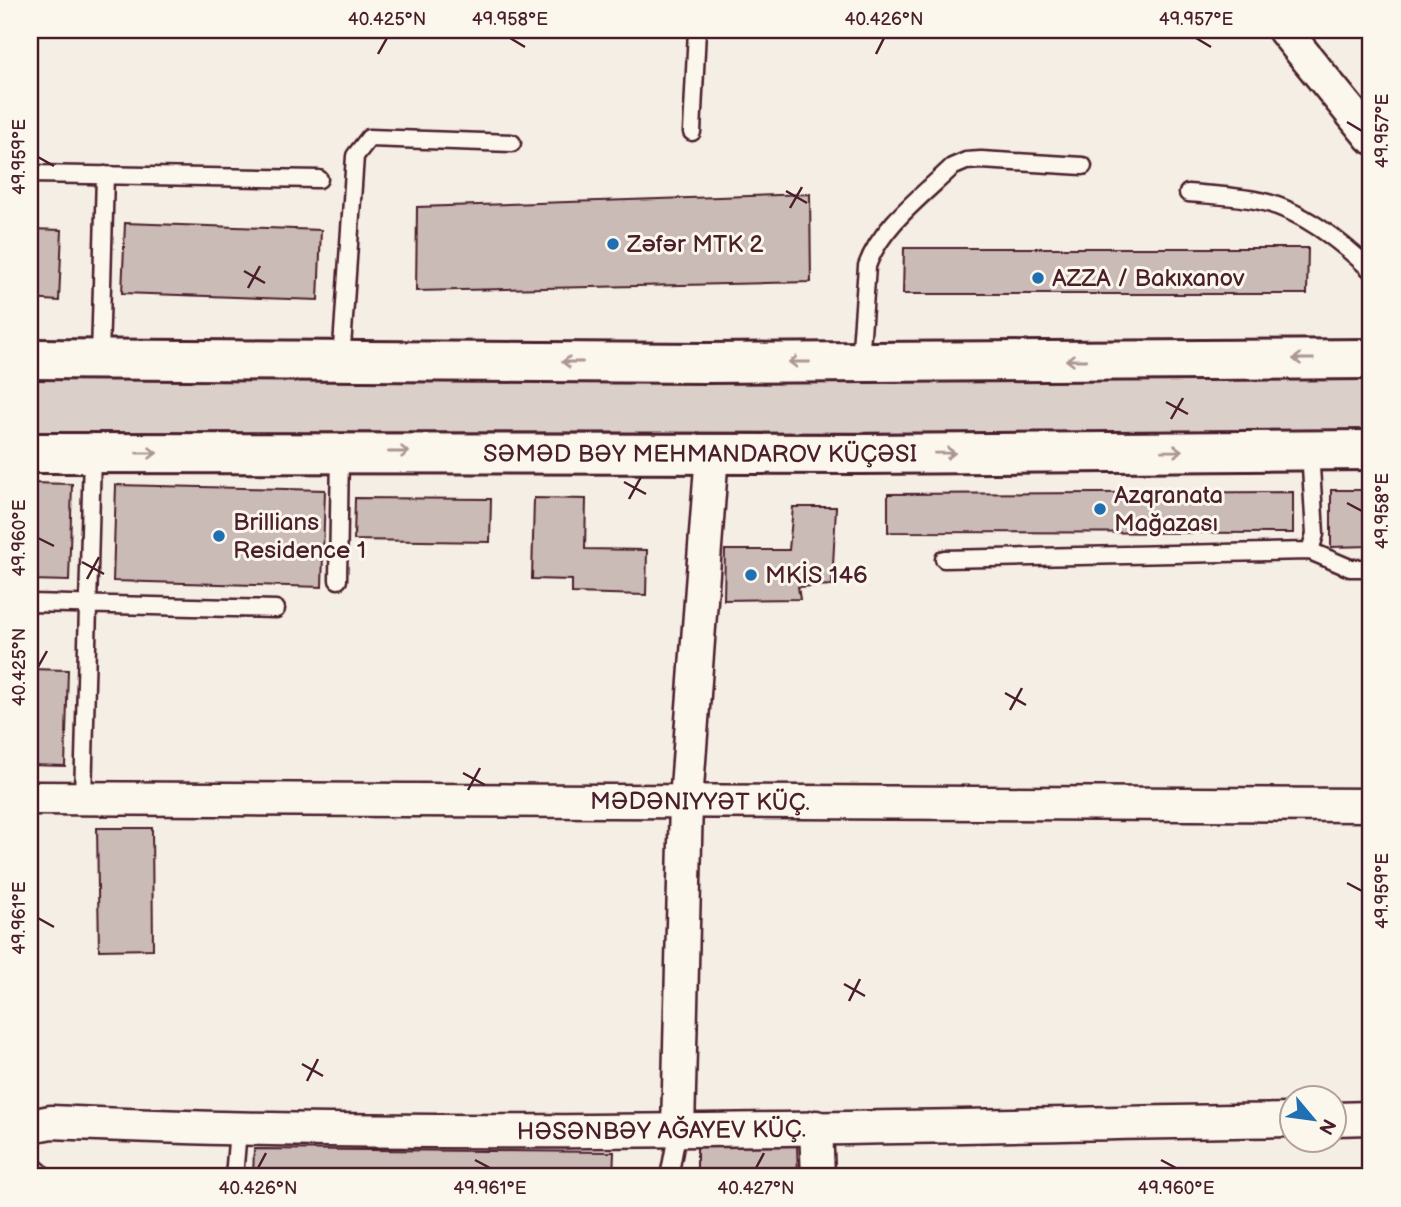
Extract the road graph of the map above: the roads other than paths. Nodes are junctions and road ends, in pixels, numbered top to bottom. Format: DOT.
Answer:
graph roads {
  1 [pos="697,30"];
  2 [pos="1284,30"];
  3 [pos="692,132"];
  4 [pos="1371,137"];
  5 [pos="512,143"];
  6 [pos="1083,166"];
  7 [pos="30,174"];
  8 [pos="105,175"];
  9 [pos="319,179"];
  10 [pos="1188,193"];
  11 [pos="1371,270"];
  12 [pos="100,358"];
  13 [pos="30,359"];
  14 [pos="1371,359"];
  15 [pos="341,362"];
  16 [pos="859,362"];
  17 [pos="1310,450"];
  18 [pos="1371,450"];
  19 [pos="341,452"];
  20 [pos="30,453"];
  21 [pos="712,453"];
  22 [pos="92,454"];
  23 [pos="1310,551"];
  24 [pos="944,559"];
  25 [pos="1371,568"];
  26 [pos="338,580"];
  27 [pos="30,603"];
  28 [pos="88,605"];
  29 [pos="276,609"];
  30 [pos="30,798"];
  31 [pos="83,798"];
  32 [pos="686,801"];
  33 [pos="1371,804"];
  34 [pos="1371,1118"];
  35 [pos="1348,1119"];
  36 [pos="1278,1120"];
  37 [pos="30,1126"];
  38 [pos="817,1127"];
  39 [pos="238,1130"];
  40 [pos="678,1130"];
  41 [pos="234,1177"];
  42 [pos="669,1177"];
  43 [pos="818,1177"];
  1 -- 3 [label="lane"];
  2 -- 4 [label="street"];
  5 -- 15 [label="lane"];
  6 -- 16 [label="lane"];
  7 -- 8 [label="lane"];
  8 -- 9 [label="lane"];
  8 -- 12 [label="lane"];
  10 -- 11 [label="lane"];
  12 -- 13 [label="main road"];
  12 -- 15 [label="main road"];
  14 -- 16 [label="main road, one-way"];
  16 -- 15 [label="main road, one-way"];
  17 -- 18 [label="main road, SƏMƏD BƏY MEHMANDAROV KÜÇƏSI"];
  21 -- 17 [label="main road, SƏMƏD BƏY MEHMANDAROV KÜÇƏSI, one-way"];
  17 -- 23 [label="lane"];
  19 -- 21 [label="main road, SƏMƏD BƏY MEHMANDAROV KÜÇƏSI, one-way"];
  22 -- 19 [label="main road, SƏMƏD BƏY MEHMANDAROV KÜÇƏSI, one-way"];
  19 -- 26 [label="lane"];
  20 -- 22 [label="main road, SƏMƏD BƏY MEHMANDAROV KÜÇƏSI"];
  21 -- 32 [label="street"];
  22 -- 28 [label="lane"];
  23 -- 24 [label="lane"];
  23 -- 25 [label="lane"];
  27 -- 28 [label="lane"];
  28 -- 29 [label="lane"];
  28 -- 31 [label="lane"];
  30 -- 31 [label="street, MƏDƏNIYYƏT KÜÇ."];
  31 -- 32 [label="street, MƏDƏNIYYƏT KÜÇ."];
  32 -- 33 [label="street, MƏDƏNIYYƏT KÜÇ."];
  32 -- 40 [label="street"];
  34 -- 35 [label="street"];
  36 -- 38 [label="street, HƏSƏNBƏY AĞAYEV KÜÇ."];
  37 -- 39 [label="street, HƏSƏNBƏY AĞAYEV KÜÇ."];
  38 -- 40 [label="street, HƏSƏNBƏY AĞAYEV KÜÇ."];
  38 -- 43 [label="street"];
  39 -- 40 [label="street, HƏSƏNBƏY AĞAYEV KÜÇ."];
  39 -- 41 [label="lane"];
  40 -- 42 [label="lane"];
}
